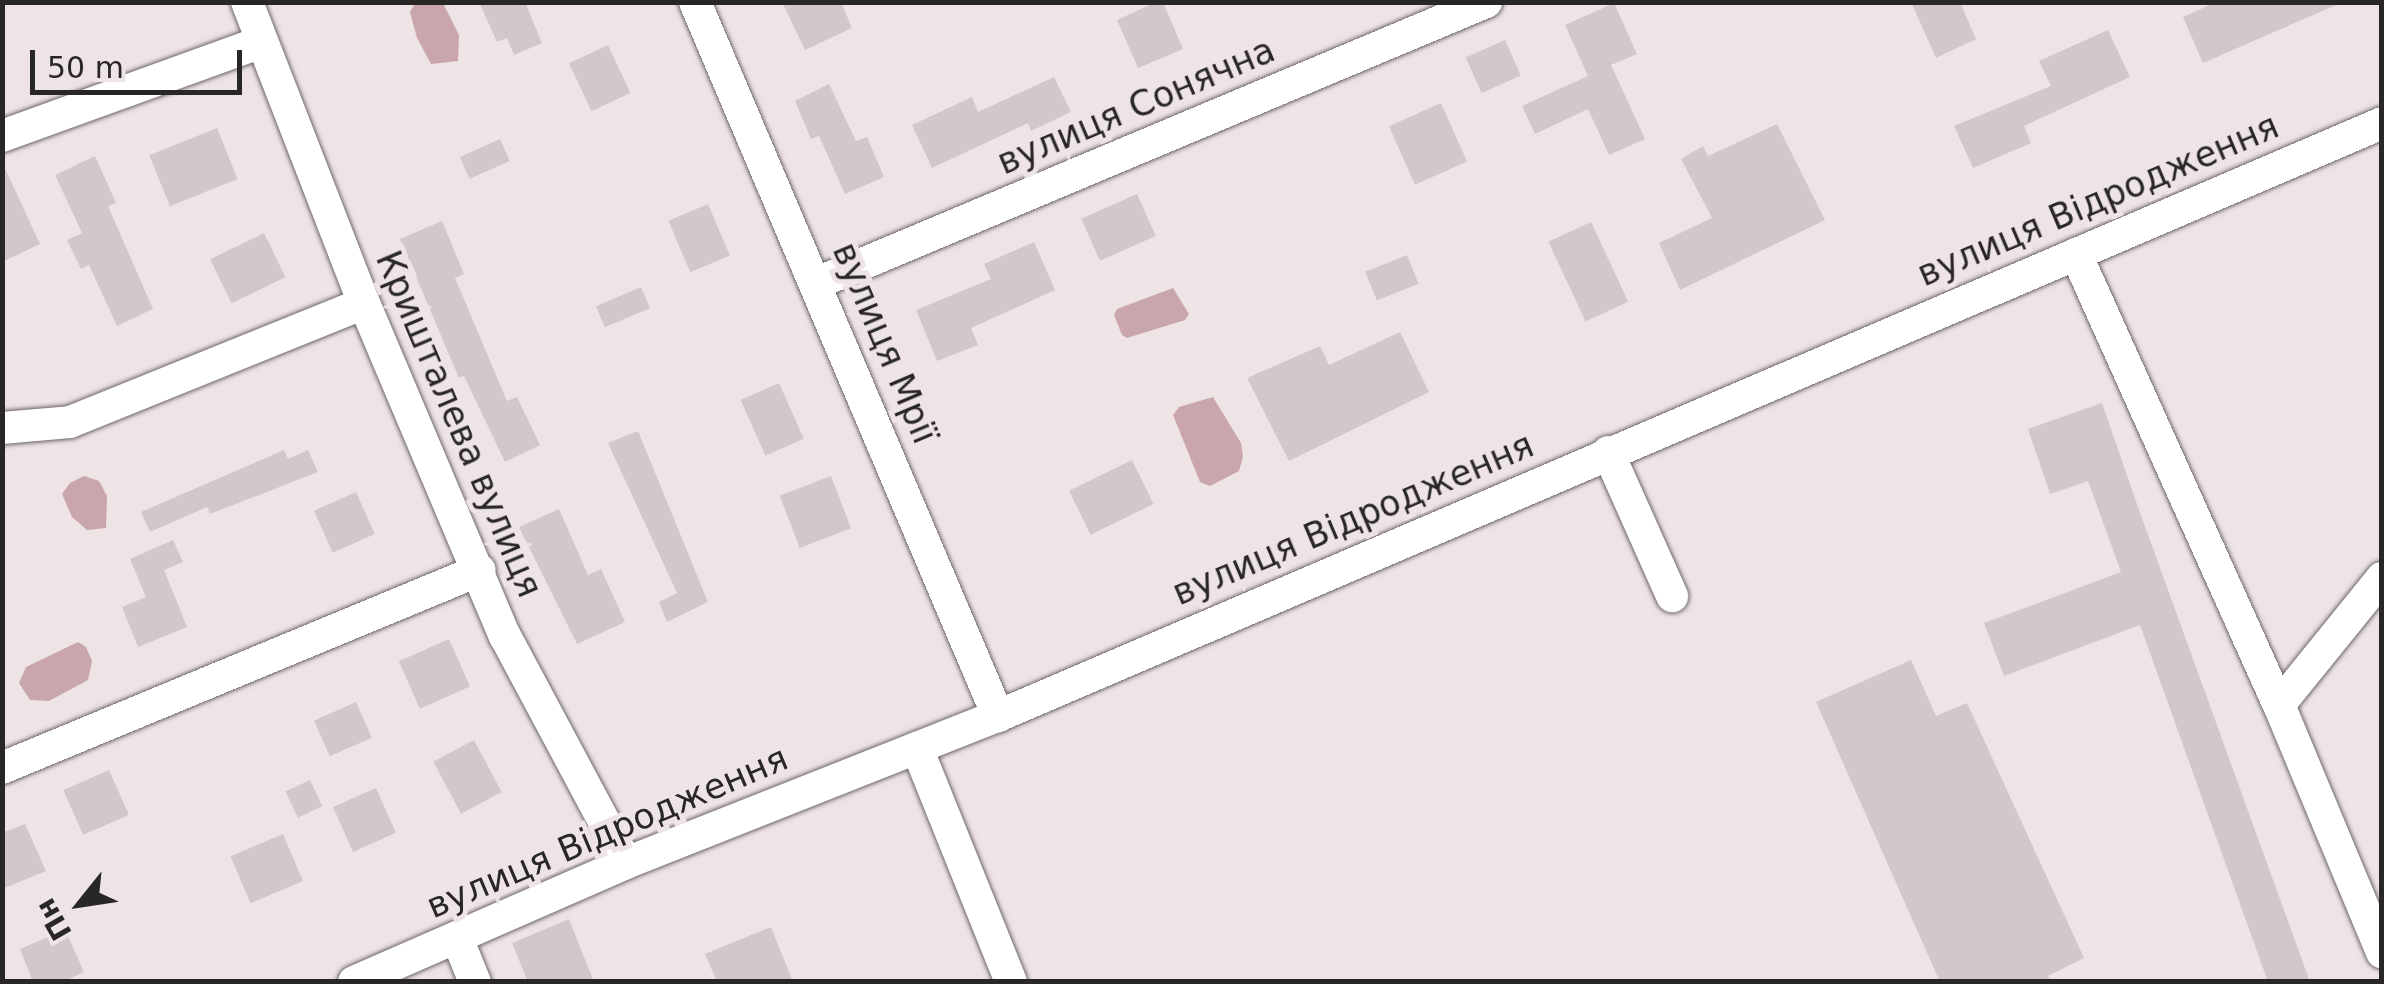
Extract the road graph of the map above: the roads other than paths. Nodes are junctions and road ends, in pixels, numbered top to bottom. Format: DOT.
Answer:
graph roads {
  1 [pos="247,2"];
  2 [pos="695,2"];
  3 [pos="1486,2"];
  4 [pos="259,43"];
  5 [pos="2382,123"];
  6 [pos="2,136"];
  7 [pos="2076,254"];
  8 [pos="816,283"];
  9 [pos="364,302"];
  10 [pos="2,428"];
  11 [pos="1608,452"];
  12 [pos="480,570"];
  13 [pos="2382,578"];
  14 [pos="1672,596"];
  15 [pos="2280,705"];
  16 [pos="998,716"];
  17 [pos="917,748"];
  18 [pos="2,768"];
  19 [pos="626,864"];
  20 [pos="457,938"];
  21 [pos="2382,952"];
  22 [pos="354,982"];
  23 [pos="474,982"];
  24 [pos="1011,982"];
  1 -- 4 [label="street, Кришталева вулиця"];
  2 -- 8 [label="street, вулиця Мрії"];
  3 -- 8 [label="street, вулиця Сонячна"];
  4 -- 6 [label="street"];
  4 -- 9 [label="street, Кришталева вулиця"];
  5 -- 7 [label="street, вулиця Відродження"];
  7 -- 11 [label="street, вулиця Відродження"];
  7 -- 15 [label="street"];
  8 -- 16 [label="street, вулиця Мрії"];
  9 -- 10 [label="street"];
  9 -- 12 [label="street, Кришталева вулиця"];
  11 -- 14 [label="street"];
  11 -- 16 [label="street, вулиця Відродження"];
  12 -- 18 [label="street"];
  12 -- 19 [label="street, Кришталева вулиця"];
  13 -- 15 [label="street"];
  15 -- 21 [label="street"];
  16 -- 17 [label="street, вулиця Відродження"];
  17 -- 19 [label="street, вулиця Відродження"];
  17 -- 24 [label="street"];
  19 -- 20 [label="street, вулиця Відродження"];
  20 -- 22 [label="street, вулиця Відродження"];
  20 -- 23 [label="street"];
}
